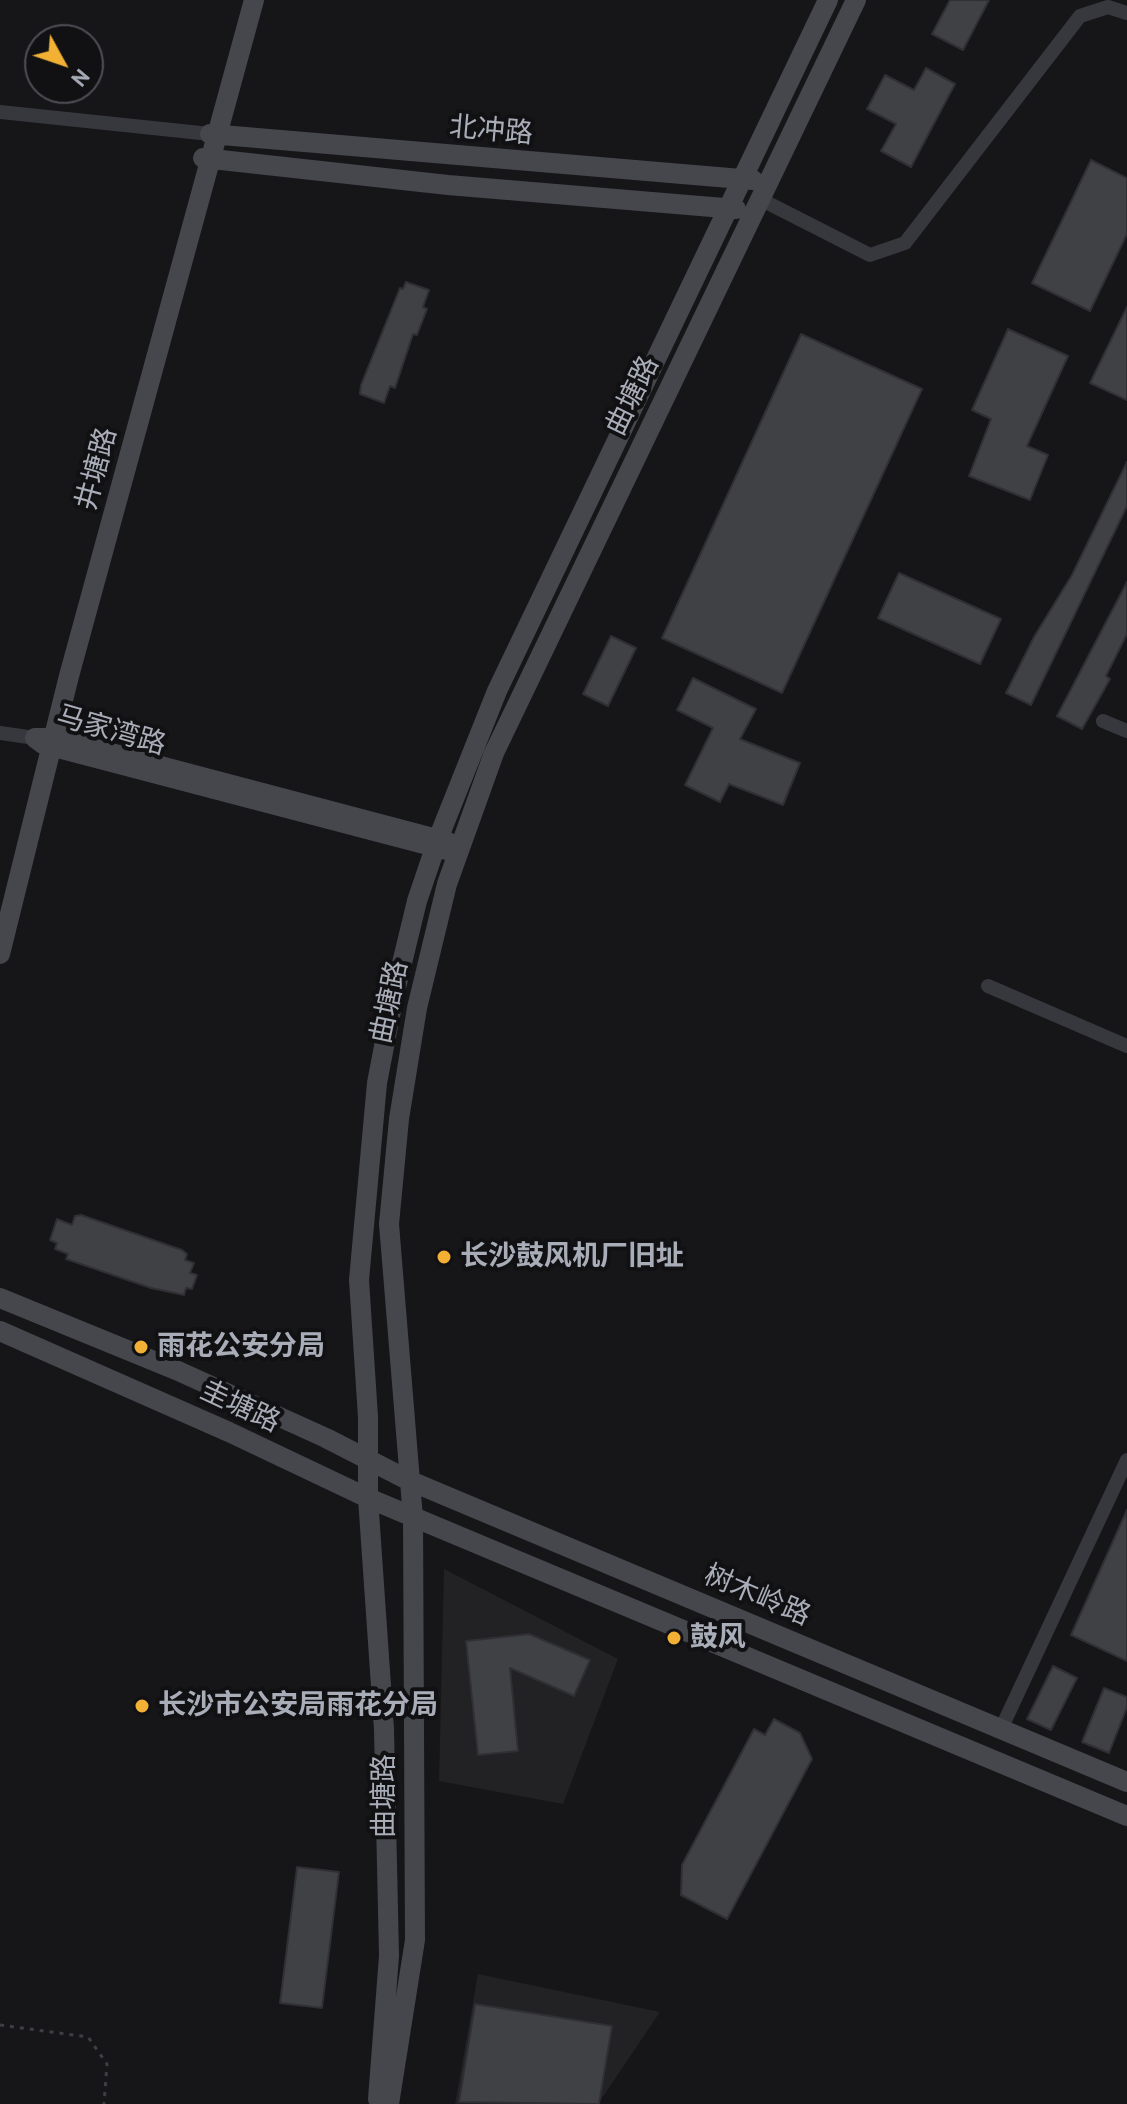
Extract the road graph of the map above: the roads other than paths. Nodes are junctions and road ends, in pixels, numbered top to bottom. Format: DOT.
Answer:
graph roads {
  1 [pos="245,0"];
  2 [pos="254,0"];
  3 [pos="828,0"];
  4 [pos="856,0"];
  5 [pos="1127,13"];
  6 [pos="0,112"];
  7 [pos="214,134"];
  8 [pos="208,158"];
  9 [pos="740,179"];
  10 [pos="761,197"];
  11 [pos="726,208"];
  12 [pos="1103,721"];
  13 [pos="1127,731"];
  14 [pos="0,733"];
  15 [pos="46,740"];
  16 [pos="437,843"];
  17 [pos="459,849"];
  18 [pos="0,915"];
  19 [pos="0,954"];
  20 [pos="988,986"];
  21 [pos="1127,1046"];
  22 [pos="0,1298"];
  23 [pos="0,1331"];
  24 [pos="368,1459"];
  25 [pos="1127,1460"];
  26 [pos="408,1480"];
  27 [pos="368,1498"];
  28 [pos="413,1518"];
  29 [pos="1001,1729"];
  30 [pos="1127,1782"];
  31 [pos="1127,1816"];
  32 [pos="377,2104"];
  33 [pos="389,2104"];
  1 -- 7 [label="main road, 井塘路"];
  2 -- 7 [label="main road, 井塘路"];
  3 -- 9 [label="main road, 曲塘路"];
  4 -- 10 [label="main road, 曲塘路"];
  5 -- 10 [label="street"];
  6 -- 7 [label="street"];
  7 -- 8 [label="main road, 井塘路"];
  7 -- 9 [label="main road, 北冲路"];
  8 -- 11 [label="main road, 北冲路"];
  8 -- 15 [label="main road, 井塘路"];
  9 -- 10 [label="main road, 北冲路"];
  9 -- 11 [label="main road, 曲塘路"];
  10 -- 11 [label="main road, 北冲路"];
  10 -- 17 [label="main road, 曲塘路"];
  11 -- 16 [label="main road, 曲塘路"];
  12 -- 13 [label="street"];
  14 -- 15 [label="street"];
  15 -- 16 [label="main road, 马家湾路"];
  15 -- 18 [label="main road, 井塘路"];
  15 -- 19 [label="main road, 井塘路"];
  16 -- 17 [label="main road, 马家湾路"];
  16 -- 24 [label="main road, 曲塘路"];
  17 -- 26 [label="main road, 曲塘路"];
  20 -- 21 [label="street"];
  22 -- 24 [label="main road, 圭塘路"];
  23 -- 27 [label="main road, 圭塘路"];
  24 -- 26 [label="main road, 树木岭路"];
  24 -- 27 [label="main road, 曲塘路"];
  25 -- 29 [label="street"];
  26 -- 28 [label="main road, 曲塘路"];
  26 -- 29 [label="main road, 树木岭路"];
  27 -- 28 [label="main road, 树木岭路"];
  27 -- 32 [label="main road, 曲塘路"];
  28 -- 31 [label="main road, 树木岭路"];
  28 -- 33 [label="main road, 曲塘路"];
  29 -- 30 [label="main road, 树木岭路"];
}
